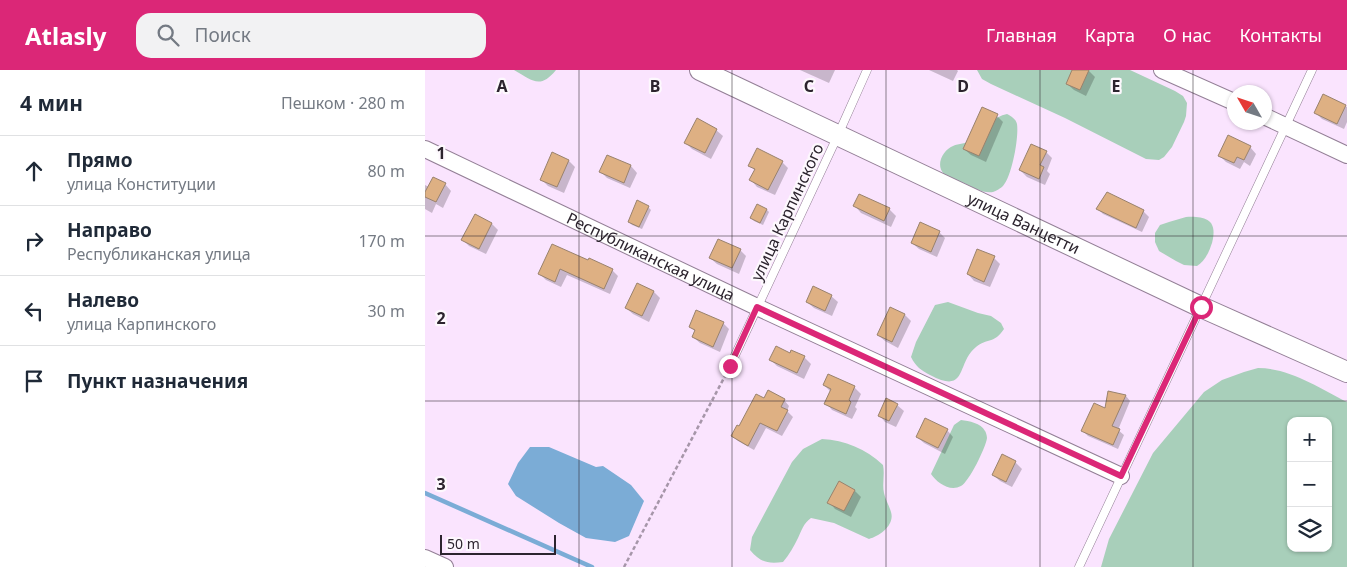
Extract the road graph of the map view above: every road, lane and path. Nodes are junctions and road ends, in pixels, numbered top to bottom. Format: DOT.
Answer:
graph roads {
  1 [pos="700,70"];
  2 [pos="867,70"];
  3 [pos="1162,70"];
  4 [pos="1312,70"];
  5 [pos="1227,98"];
  6 [pos="1272,119"];
  7 [pos="1286,126"];
  8 [pos="838,135"];
  9 [pos="425,149"];
  10 [pos="1347,155"];
  11 [pos="757,307"];
  12 [pos="1201,307"];
  13 [pos="730,366"];
  14 [pos="1347,372"];
  15 [pos="1121,476"];
  16 [pos="425,558"];
  17 [pos="445,567"];
  18 [pos="624,567"];
  19 [pos="1079,567"];
  1 -- 8 [label="street, улица Ванцетти"];
  2 -- 8 [label="lane, улица Карпинского"];
  3 -- 5 [label="street"];
  4 -- 7 [label="lane"];
  6 -- 7 [label="street"];
  7 -- 10 [label="street"];
  7 -- 12 [label="lane"];
  8 -- 11 [label="lane, улица Карпинского"];
  8 -- 12 [label="street, улица Ванцетти"];
  9 -- 11 [label="street, Республиканская улица"];
  11 -- 13 [label="lane, улица Карпинского"];
  11 -- 15 [label="street, Республиканская улица"];
  12 -- 14 [label="street, улица Ванцетти"];
  12 -- 15 [label="lane"];
  13 -- 18 [label="path"];
  15 -- 19 [label="lane"];
  16 -- 17 [label="street"];
}
